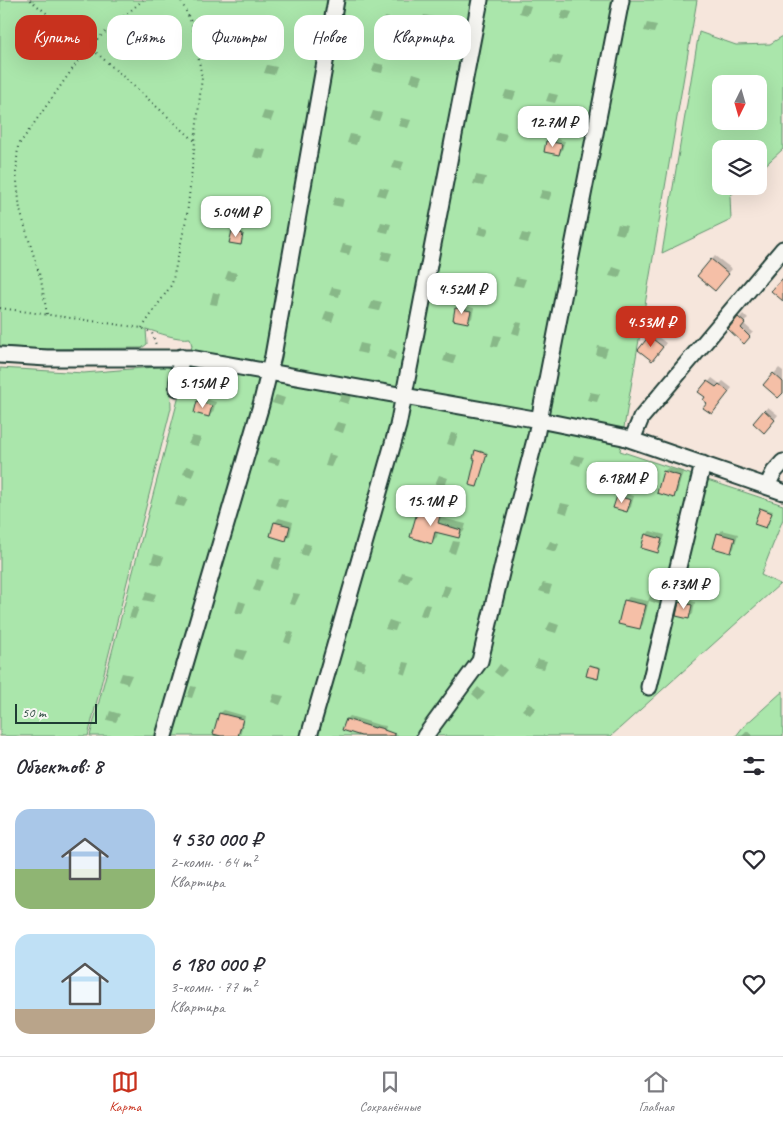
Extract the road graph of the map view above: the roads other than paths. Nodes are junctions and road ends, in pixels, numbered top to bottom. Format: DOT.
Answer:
graph roads {
  1 [pos="336,0"];
  2 [pos="480,0"];
  3 [pos="621,0"];
  4 [pos="783,249"];
  5 [pos="0,355"];
  6 [pos="181,357"];
  7 [pos="269,373"];
  8 [pos="177,388"];
  9 [pos="403,396"];
  10 [pos="539,420"];
  11 [pos="632,440"];
  12 [pos="783,462"];
  13 [pos="703,464"];
  14 [pos="767,486"];
  15 [pos="783,492"];
  16 [pos="649,687"];
  17 [pos="164,736"];
  18 [pos="309,736"];
  19 [pos="425,736"];
  1 -- 7 [label="street"];
  2 -- 9 [label="street"];
  3 -- 10 [label="street"];
  4 -- 11 [label="street"];
  5 -- 6 [label="street"];
  6 -- 7 [label="street"];
  6 -- 8 [label="street"];
  7 -- 9 [label="street"];
  7 -- 17 [label="street"];
  9 -- 10 [label="street"];
  9 -- 18 [label="street"];
  10 -- 11 [label="street"];
  10 -- 19 [label="street"];
  11 -- 13 [label="street"];
  12 -- 14 [label="street"];
  13 -- 14 [label="street"];
  13 -- 16 [label="street"];
  14 -- 15 [label="street"];
}
